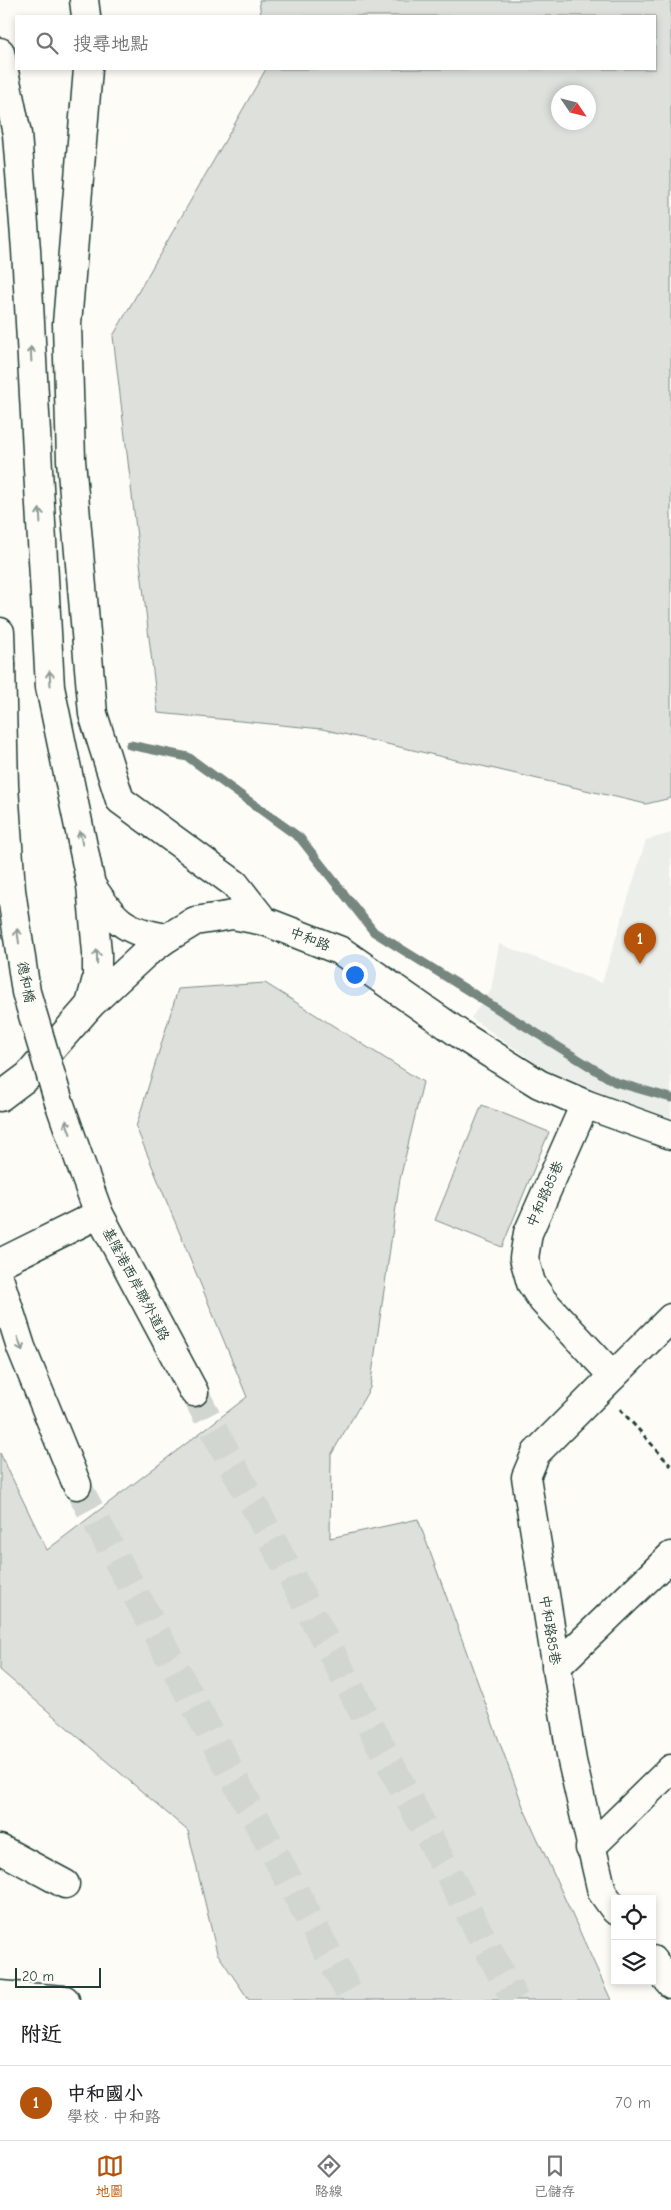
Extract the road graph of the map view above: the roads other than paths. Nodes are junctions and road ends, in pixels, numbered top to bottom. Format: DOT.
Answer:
graph roads {
  1 [pos="84,0"];
  2 [pos="86,15"];
  3 [pos="0,52"];
  4 [pos="88,70"];
  5 [pos="0,632"];
  6 [pos="91,885"];
  7 [pos="264,921"];
  8 [pos="167,938"];
  9 [pos="90,1005"];
  10 [pos="0,1097"];
  11 [pos="585,1104"];
  12 [pos="671,1135"];
  13 [pos="84,1173"];
  14 [pos="99,1214"];
  15 [pos="0,1263"];
  16 [pos="0,1281"];
  17 [pos="671,1318"];
  18 [pos="607,1382"];
  19 [pos="194,1392"];
  20 [pos="77,1485"];
  21 [pos="671,1556"];
  22 [pos="556,1667"];
  23 [pos="671,1769"];
  24 [pos="590,1848"];
  25 [pos="0,1849"];
  26 [pos="65,1884"];
  27 [pos="611,1904"];
  28 [pos="656,1965"];
  29 [pos="671,1984"];
  30 [pos="0,1995"];
  31 [pos="65,2000"];
  1 -- 2 [label="main road"];
  6 -- 3 [label="main road, one-way"];
  4 -- 7 [label="main road"];
  13 -- 5 [label="main road, 德和橋, one-way, bridge"];
  6 -- 8 [label="main road"];
  9 -- 6 [label="main road, one-way"];
  7 -- 8 [label="main road, 中和路"];
  7 -- 11 [label="main road, 中和路"];
  8 -- 9 [label="main road, 中和路"];
  9 -- 10 [label="main road, 中和路"];
  11 -- 12 [label="main road, 中和路"];
  11 -- 18 [label="main road, 中和路85巷"];
  13 -- 14 [label="main road, 基隆港西岸聯外道路"];
  14 -- 15 [label="main road"];
  14 -- 19 [label="main road, 基隆港西岸聯外道路"];
  16 -- 20 [label="main road, one-way"];
  17 -- 18 [label="main road, 中和路85巷"];
  18 -- 22 [label="main road, 中和路85巷"];
  21 -- 22 [label="main road"];
  22 -- 24 [label="main road, 中和路85巷"];
  23 -- 24 [label="main road"];
  24 -- 27 [label="main road, 中和路85巷"];
  25 -- 26 [label="main road"];
  28 -- 29 [label="main road"];
  30 -- 31 [label="main road"];
}
